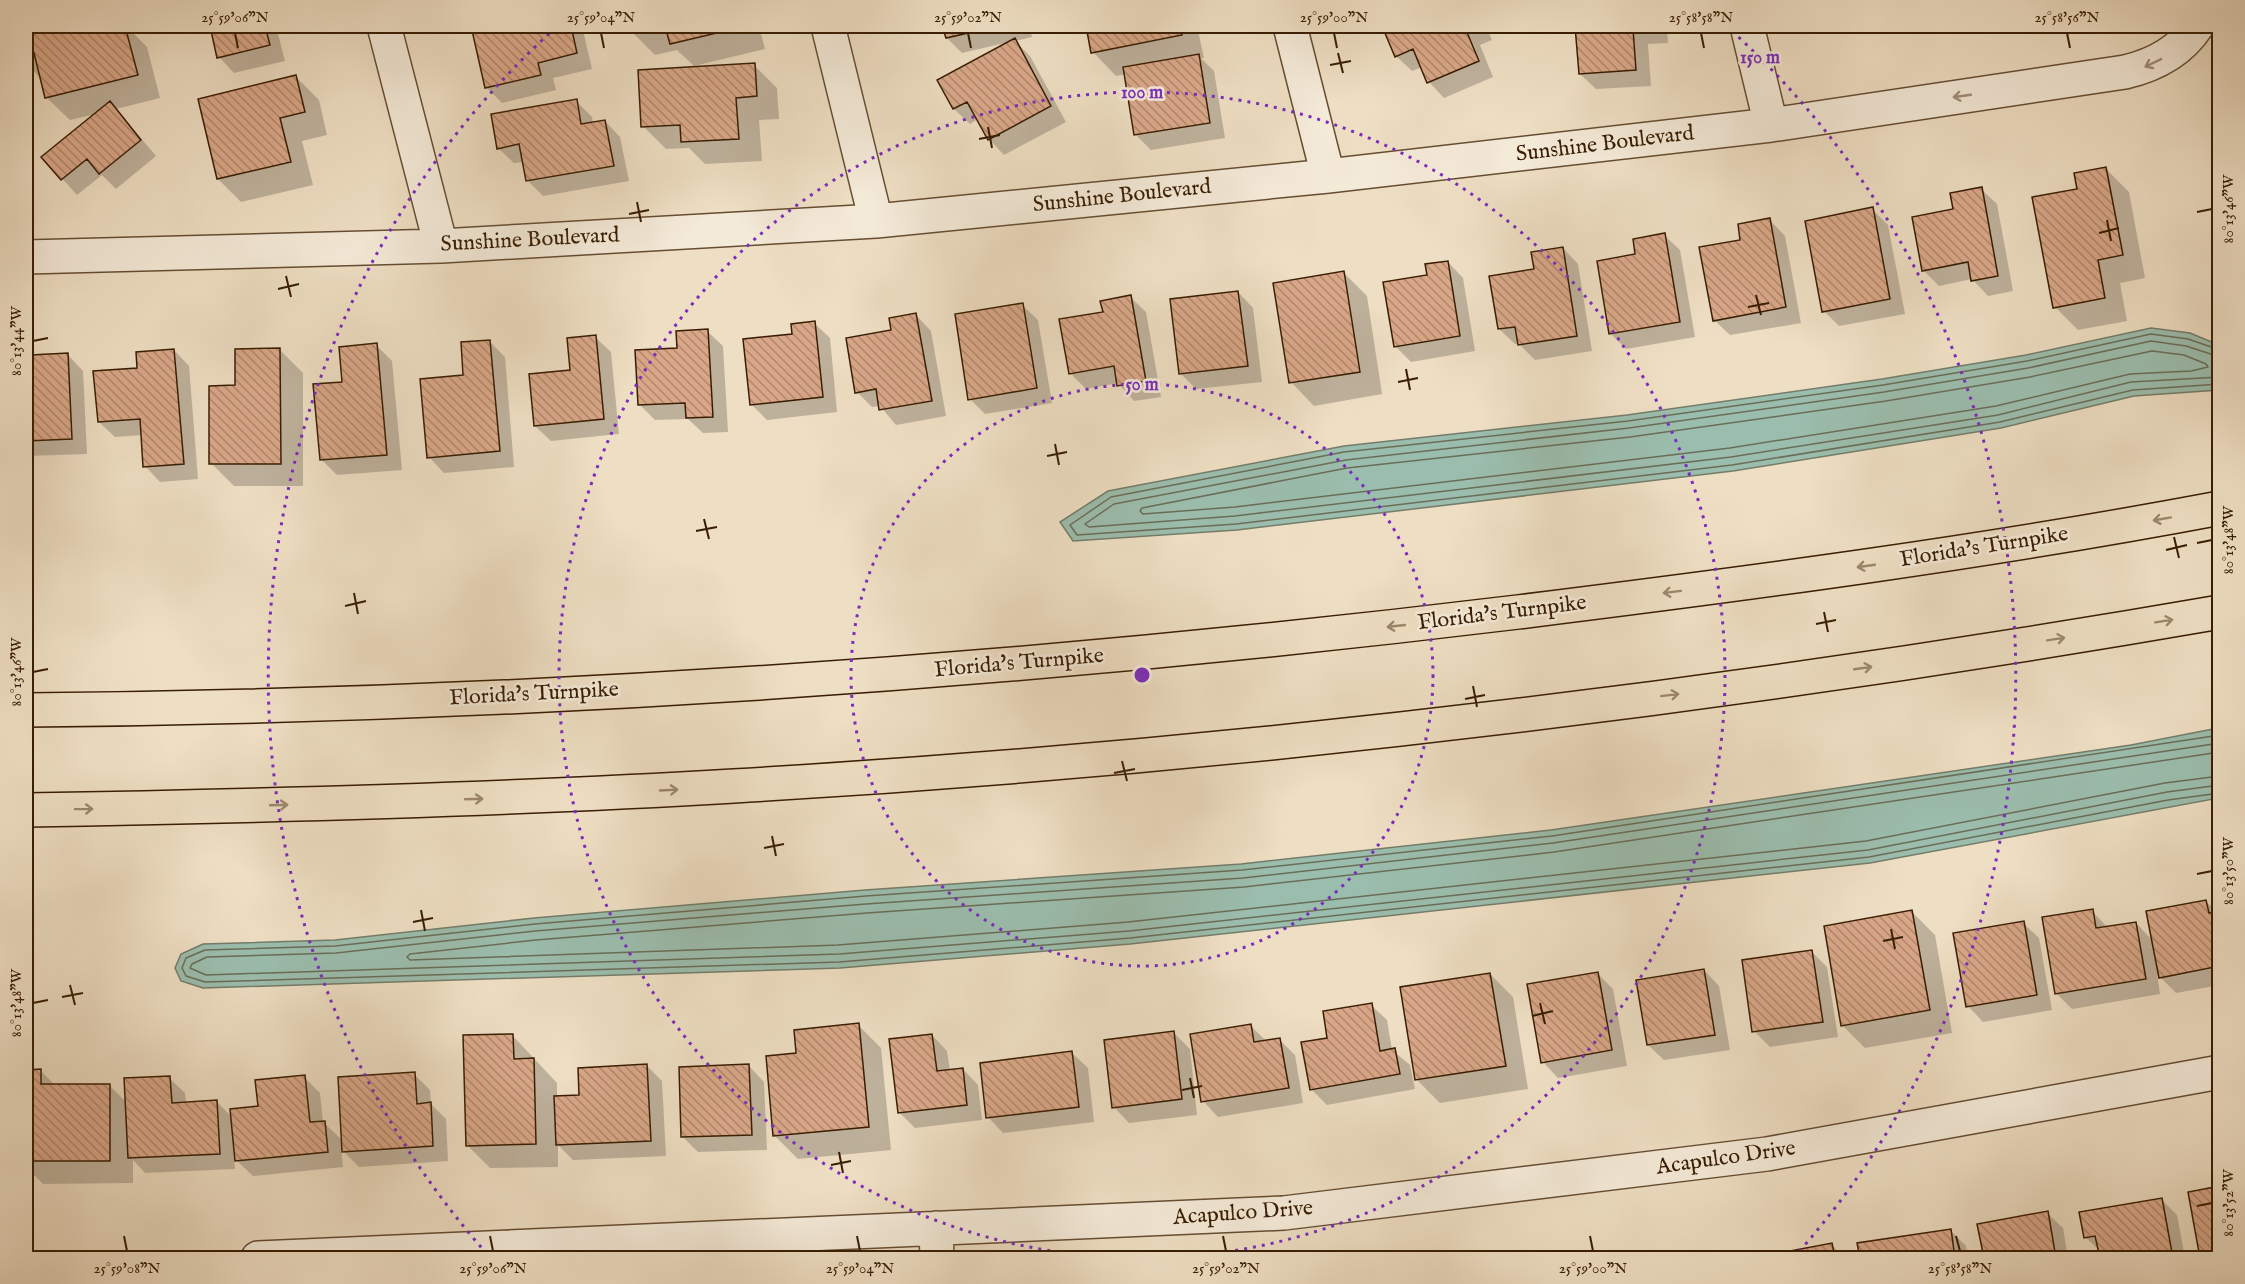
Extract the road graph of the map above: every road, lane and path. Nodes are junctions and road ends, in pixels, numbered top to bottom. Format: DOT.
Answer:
graph roads {
  1 [pos="384,26"];
  2 [pos="828,26"];
  3 [pos="1290,26"];
  4 [pos="1747,26"];
  5 [pos="2197,26"];
  6 [pos="1771,125"];
  7 [pos="1328,176"];
  8 [pos="876,221"];
  9 [pos="441,246"];
  10 [pos="26,257"];
  11 [pos="2220,508"];
  12 [pos="2220,612"];
  13 [pos="26,710"];
  14 [pos="26,810"];
  15 [pos="2220,1072"];
  16 [pos="936,1243"];
  17 [pos="258,1258"];
  1 -- 9 [label="street"];
  2 -- 8 [label="street"];
  3 -- 7 [label="street"];
  4 -- 6 [label="street"];
  5 -- 6 [label="street, Sunshine Boulevard, one-way"];
  6 -- 7 [label="street, Sunshine Boulevard"];
  7 -- 8 [label="street, Sunshine Boulevard"];
  8 -- 9 [label="street, Sunshine Boulevard"];
  9 -- 10 [label="street, Sunshine Boulevard"];
  11 -- 13 [label="highway, Florida's Turnpike, one-way"];
  14 -- 12 [label="highway, one-way"];
  15 -- 16 [label="street, Acapulco Drive"];
  16 -- 17 [label="street, Acapulco Drive"];
}
